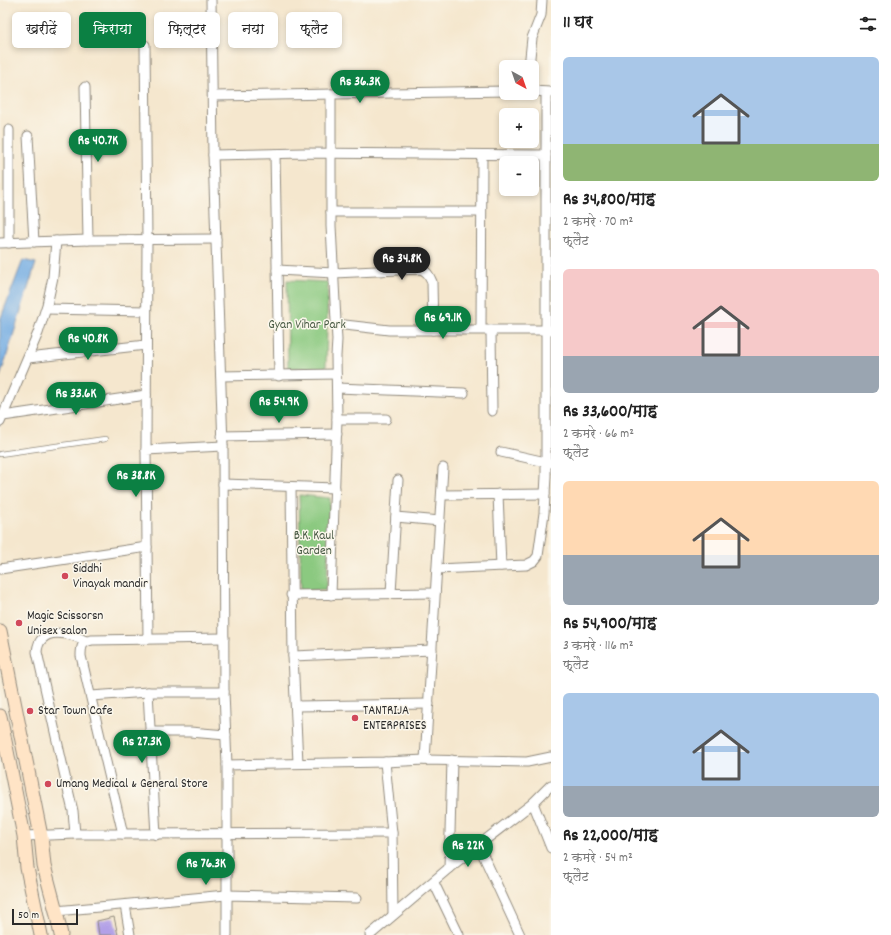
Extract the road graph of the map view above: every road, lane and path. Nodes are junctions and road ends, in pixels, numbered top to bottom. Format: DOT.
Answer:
graph roads {
  1 [pos="211,0"];
  2 [pos="542,0"];
  3 [pos="145,48"];
  4 [pos="530,60"];
  5 [pos="85,87"];
  6 [pos="499,91"];
  7 [pos="548,92"];
  8 [pos="331,94"];
  9 [pos="213,96"];
  10 [pos="9,130"];
  11 [pos="28,136"];
  12 [pos="275,154"];
  13 [pos="331,154"];
  14 [pos="213,155"];
  15 [pos="482,155"];
  16 [pos="546,156"];
  17 [pos="331,212"];
  18 [pos="481,212"];
  19 [pos="216,239"];
  20 [pos="88,240"];
  21 [pos="147,240"];
  22 [pos="56,241"];
  23 [pos="32,242"];
  24 [pos="8,243"];
  25 [pos="277,270"];
  26 [pos="334,273"];
  27 [pos="46,309"];
  28 [pos="146,311"];
  29 [pos="336,324"];
  30 [pos="481,329"];
  31 [pos="433,330"];
  32 [pos="491,330"];
  33 [pos="548,331"];
  34 [pos="146,345"];
  35 [pos="28,358"];
  36 [pos="336,374"];
  37 [pos="549,375"];
  38 [pos="221,376"];
  39 [pos="279,376"];
  40 [pos="337,388"];
  41 [pos="464,393"];
  42 [pos="146,395"];
  43 [pos="492,411"];
  44 [pos="1,419"];
  45 [pos="337,419"];
  46 [pos="386,419"];
  47 [pos="337,434"];
  48 [pos="222,436"];
  49 [pos="105,439"];
  50 [pos="223,446"];
  51 [pos="146,450"];
  52 [pos="501,452"];
  53 [pos="0,454"];
  54 [pos="548,462"];
  55 [pos="443,468"];
  56 [pos="398,480"];
  57 [pos="222,484"];
  58 [pos="291,487"];
  59 [pos="335,488"];
  60 [pos="498,494"];
  61 [pos="545,494"];
  62 [pos="442,495"];
  63 [pos="396,517"];
  64 [pos="440,521"];
  65 [pos="147,547"];
  66 [pos="501,566"];
  67 [pos="0,569"];
  68 [pos="437,569"];
  69 [pos="391,593"];
  70 [pos="435,593"];
  71 [pos="292,595"];
  72 [pos="331,595"];
  73 [pos="0,631"];
  74 [pos="224,638"];
  75 [pos="148,639"];
  76 [pos="86,641"];
  77 [pos="432,650"];
  78 [pos="293,656"];
  79 [pos="148,692"];
  80 [pos="224,692"];
  81 [pos="91,696"];
  82 [pos="429,704"];
  83 [pos="296,706"];
  84 [pos="0,716"];
  85 [pos="150,732"];
  86 [pos="226,735"];
  87 [pos="3,753"];
  88 [pos="551,757"];
  89 [pos="425,760"];
  90 [pos="452,760"];
  91 [pos="385,762"];
  92 [pos="298,763"];
  93 [pos="227,765"];
  94 [pos="551,785"];
  95 [pos="533,803"];
  96 [pos="392,833"];
  97 [pos="75,834"];
  98 [pos="123,834"];
  99 [pos="226,834"];
  100 [pos="156,835"];
  101 [pos="24,836"];
  102 [pos="40,836"];
  103 [pos="479,846"];
  104 [pos="551,848"];
  105 [pos="449,868"];
  106 [pos="434,883"];
  107 [pos="226,895"];
  108 [pos="357,898"];
  109 [pos="125,905"];
  110 [pos="56,911"];
  111 [pos="393,915"];
  112 [pos="40,935"];
  113 [pos="61,935"];
  114 [pos="130,935"];
  115 [pos="227,935"];
  116 [pos="370,935"];
  117 [pos="459,935"];
  118 [pos="520,935"];
  1 -- 9 [label="street"];
  2 -- 4 [label="street"];
  3 -- 21 [label="street"];
  5 -- 20 [label="street"];
  6 -- 8 [label="street"];
  7 -- 16 [label="street"];
  8 -- 9 [label="street"];
  8 -- 13 [label="street"];
  9 -- 14 [label="street"];
  10 -- 24 [label="street"];
  11 -- 23 [label="street"];
  12 -- 13 [label="street"];
  12 -- 14 [label="street"];
  12 -- 25 [label="street"];
  13 -- 15 [label="street"];
  13 -- 17 [label="street"];
  14 -- 19 [label="street"];
  15 -- 16 [label="street"];
  15 -- 18 [label="street"];
  16 -- 33 [label="street"];
  17 -- 18 [label="street"];
  17 -- 26 [label="street"];
  18 -- 30 [label="street"];
  19 -- 21 [label="street"];
  19 -- 38 [label="street"];
  20 -- 21 [label="street"];
  20 -- 22 [label="street"];
  21 -- 28 [label="street"];
  22 -- 23 [label="street"];
  22 -- 27 [label="street"];
  23 -- 24 [label="street"];
  25 -- 26 [label="street"];
  25 -- 39 [label="street"];
  26 -- 29 [label="street"];
  26 -- 31 [label="street"];
  27 -- 28 [label="street"];
  27 -- 35 [label="street"];
  28 -- 34 [label="street"];
  29 -- 31 [label="street"];
  29 -- 36 [label="street"];
  30 -- 31 [label="street"];
  30 -- 32 [label="street"];
  32 -- 33 [label="street"];
  32 -- 43 [label="street"];
  33 -- 37 [label="street"];
  34 -- 35 [label="street"];
  34 -- 42 [label="street"];
  35 -- 44 [label="street"];
  36 -- 39 [label="street"];
  36 -- 40 [label="street"];
  37 -- 54 [label="street"];
  38 -- 39 [label="street"];
  38 -- 48 [label="street"];
  40 -- 41 [label="street"];
  40 -- 45 [label="street"];
  42 -- 44 [label="street"];
  42 -- 51 [label="street"];
  45 -- 46 [label="street"];
  45 -- 47 [label="street"];
  47 -- 48 [label="street"];
  47 -- 59 [label="street"];
  48 -- 50 [label="street"];
  49 -- 53 [label="lane"];
  50 -- 51 [label="street"];
  50 -- 57 [label="street"];
  51 -- 65 [label="street"];
  52 -- 54 [label="street"];
  54 -- 61 [label="street"];
  55 -- 62 [label="street"];
  56 -- 63 [label="street"];
  57 -- 58 [label="street"];
  57 -- 74 [label="street"];
  58 -- 59 [label="street"];
  58 -- 71 [label="street"];
  59 -- 72 [label="street"];
  60 -- 61 [label="street"];
  60 -- 62 [label="street"];
  60 -- 66 [label="street"];
  61 -- 66 [label="street"];
  62 -- 64 [label="street"];
  63 -- 64 [label="street"];
  63 -- 69 [label="street"];
  64 -- 68 [label="street"];
  65 -- 67 [label="street"];
  65 -- 75 [label="street"];
  66 -- 68 [label="street"];
  68 -- 70 [label="street"];
  69 -- 70 [label="street"];
  69 -- 72 [label="street"];
  70 -- 77 [label="street"];
  71 -- 72 [label="street"];
  71 -- 78 [label="street"];
  73 -- 102 [label="street"];
  74 -- 75 [label="street"];
  74 -- 80 [label="street"];
  75 -- 76 [label="street"];
  76 -- 81 [label="street"];
  76 -- 97 [label="street"];
  77 -- 78 [label="street"];
  77 -- 82 [label="street"];
  78 -- 83 [label="street"];
  79 -- 80 [label="street"];
  79 -- 81 [label="street"];
  79 -- 85 [label="street"];
  80 -- 86 [label="street"];
  81 -- 98 [label="street"];
  82 -- 83 [label="street"];
  82 -- 89 [label="street"];
  83 -- 92 [label="street"];
  84 -- 87 [label="street"];
  85 -- 86 [label="street"];
  85 -- 100 [label="street"];
  86 -- 93 [label="street"];
  87 -- 101 [label="street"];
  88 -- 90 [label="street"];
  89 -- 90 [label="street"];
  89 -- 91 [label="street"];
  90 -- 105 [label="street"];
  91 -- 92 [label="street"];
  91 -- 96 [label="street"];
  92 -- 93 [label="street"];
  93 -- 99 [label="street"];
  94 -- 95 [label="street"];
  95 -- 103 [label="street"];
  95 -- 104 [label="street"];
  96 -- 99 [label="street"];
  96 -- 111 [label="street"];
  97 -- 98 [label="street"];
  97 -- 102 [label="street"];
  98 -- 100 [label="street"];
  99 -- 100 [label="street"];
  99 -- 107 [label="street"];
  101 -- 102 [label="street"];
  101 -- 112 [label="street"];
  102 -- 110 [label="street"];
  103 -- 105 [label="street"];
  103 -- 118 [label="street"];
  105 -- 106 [label="street"];
  106 -- 111 [label="street"];
  106 -- 117 [label="street"];
  107 -- 108 [label="street"];
  107 -- 109 [label="street"];
  107 -- 115 [label="street"];
  109 -- 110 [label="street"];
  109 -- 114 [label="street"];
  110 -- 113 [label="street"];
  111 -- 116 [label="street"];
}
